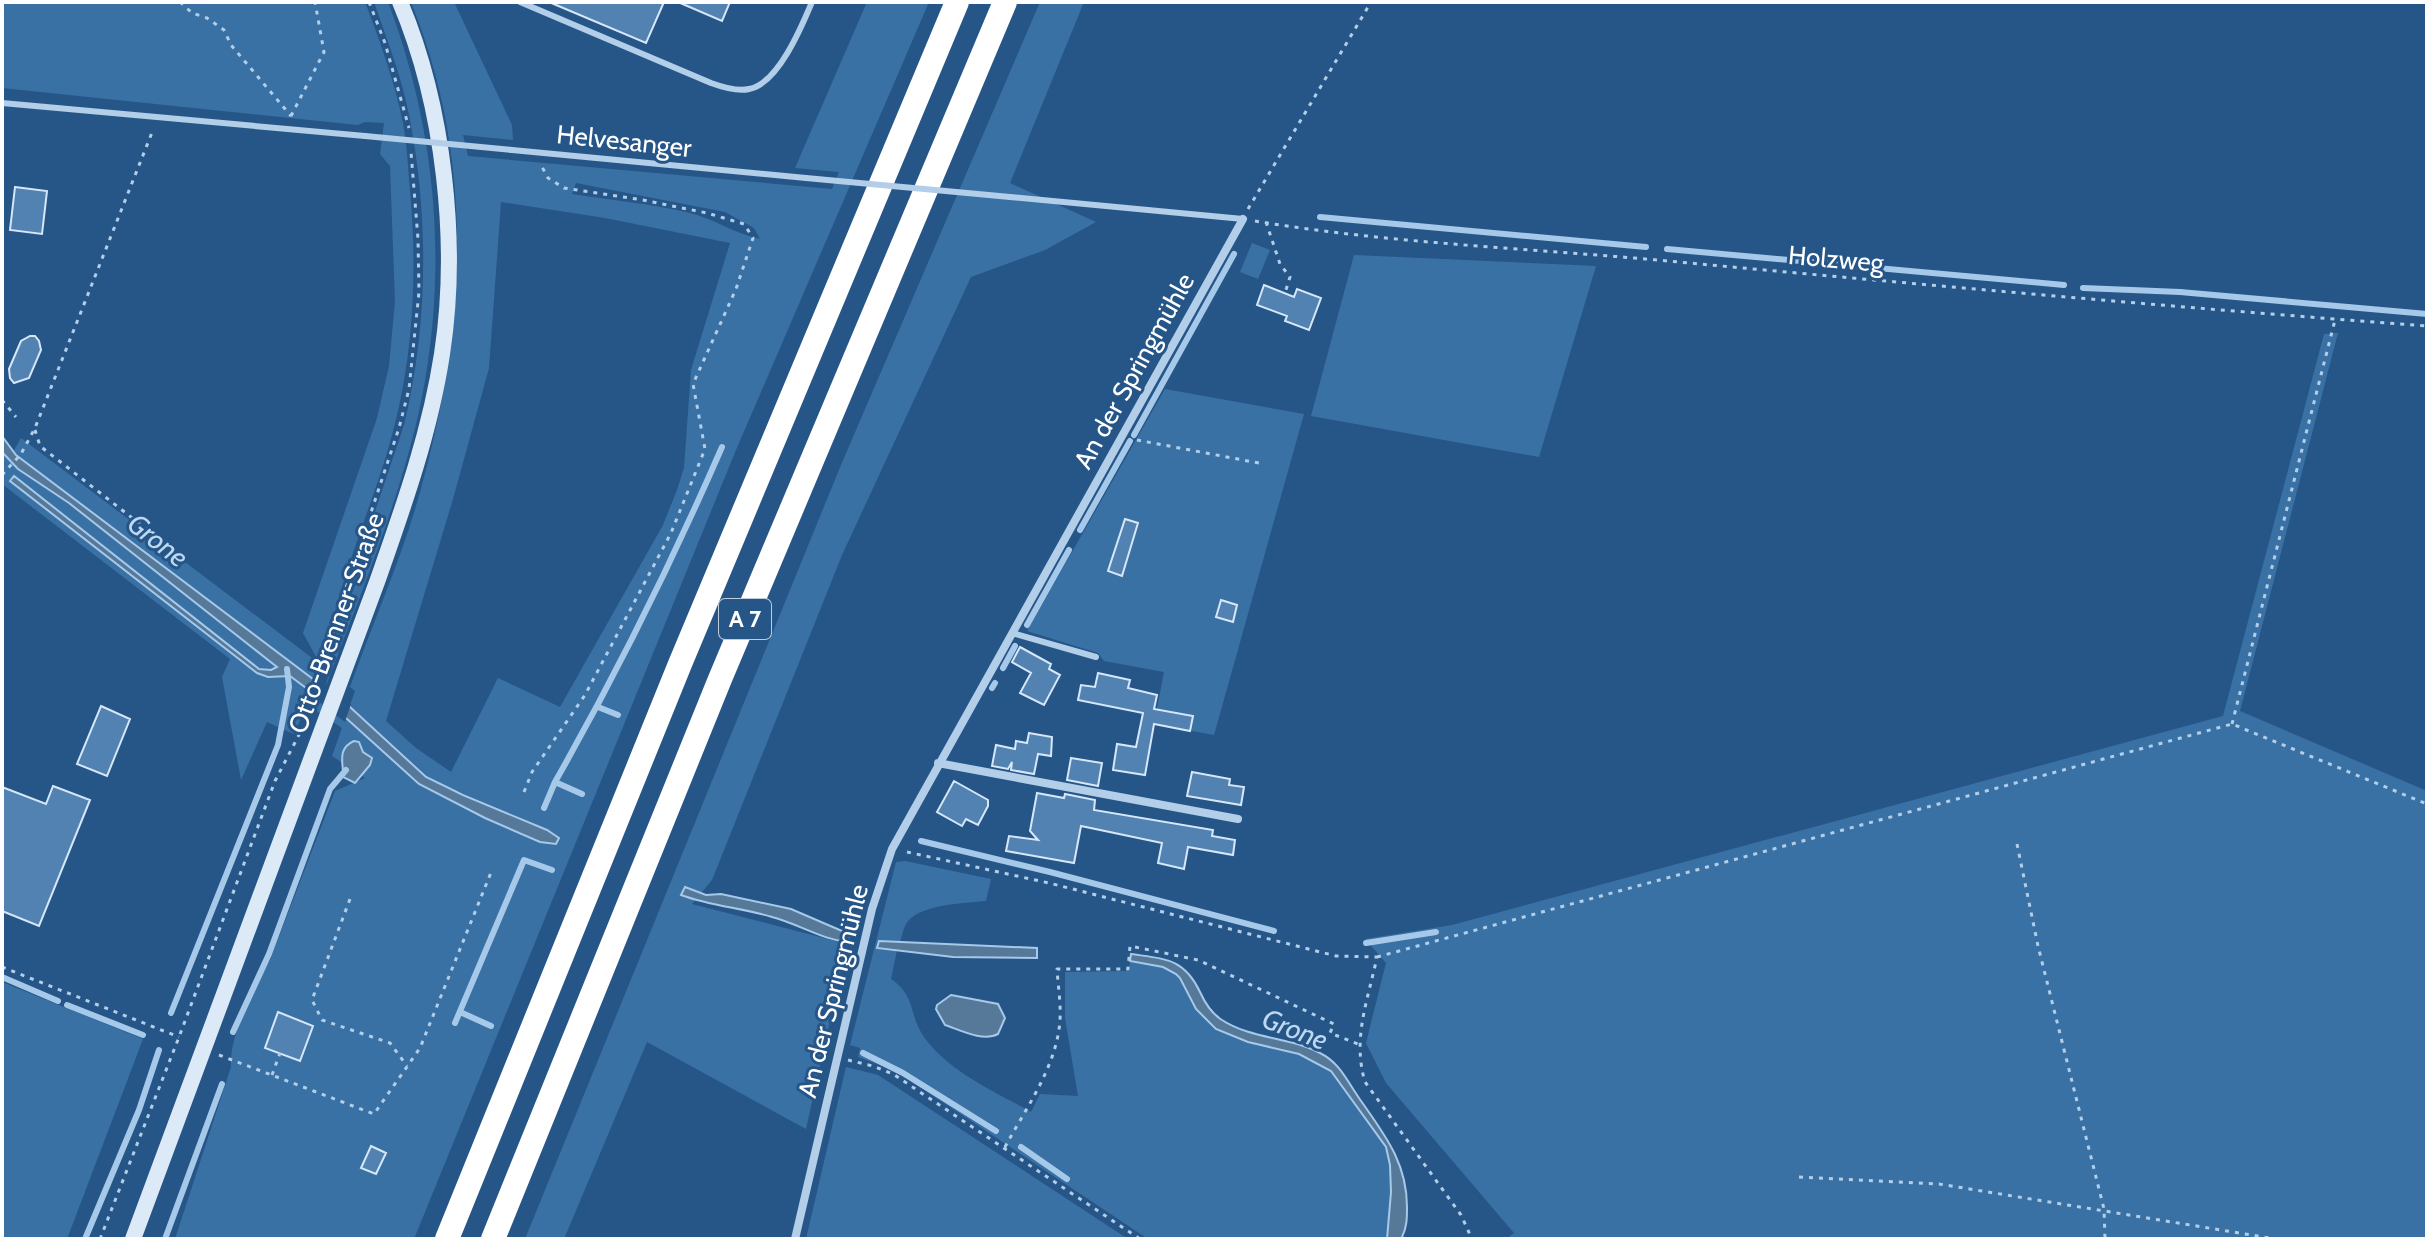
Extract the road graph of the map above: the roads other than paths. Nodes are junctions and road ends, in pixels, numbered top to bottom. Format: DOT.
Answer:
graph roads {
  1 [pos="400,2"];
  2 [pos="520,2"];
  3 [pos="812,2"];
  4 [pos="957,2"];
  5 [pos="1005,2"];
  6 [pos="2,103"];
  7 [pos="1243,219"];
  8 [pos="1012,633"];
  9 [pos="1096,657"];
  10 [pos="938,763"];
  11 [pos="1238,819"];
  12 [pos="133,1239"];
  13 [pos="447,1239"];
  14 [pos="493,1239"];
  15 [pos="795,1239"];
  1 -- 12 [label="main road, Otto-Brenner-Straße"];
  2 -- 3 [label="lane"];
  4 -- 13 [label="highway, A 7"];
  5 -- 14 [label="highway, A 7"];
  6 -- 7 [label="lane, Helvesanger, bridge"];
  7 -- 8 [label="street, An der Springmühle"];
  8 -- 9 [label="lane"];
  8 -- 10 [label="street, An der Springmühle"];
  10 -- 11 [label="street"];
  10 -- 15 [label="street, An der Springmühle"];
}
